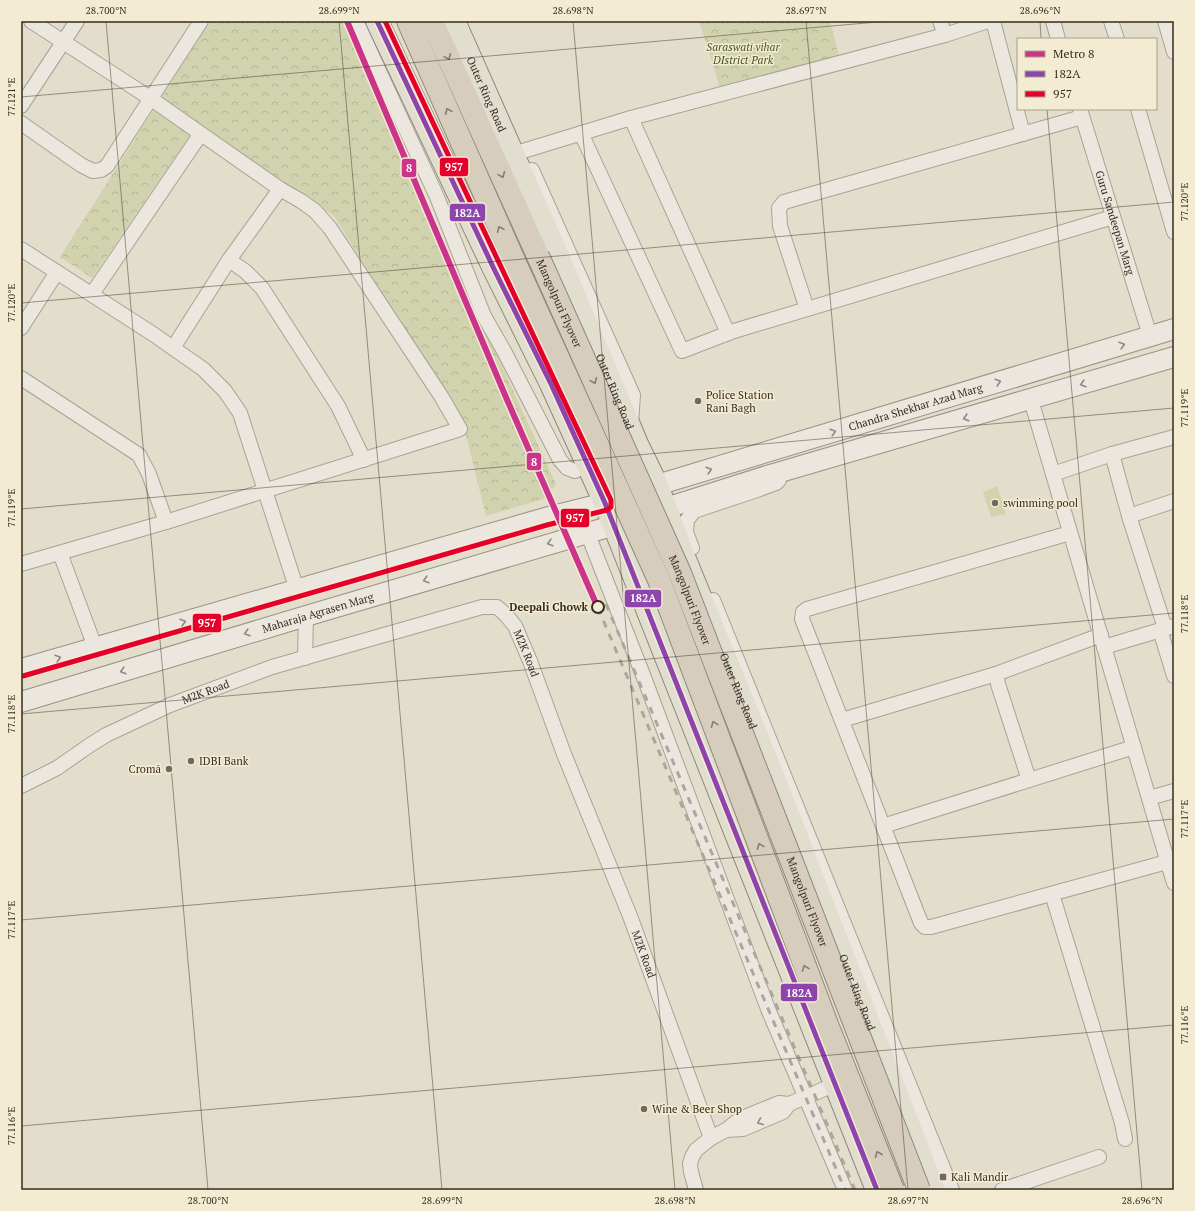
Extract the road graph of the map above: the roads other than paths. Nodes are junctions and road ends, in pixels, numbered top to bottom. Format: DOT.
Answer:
graph roads {
  1 [pos="31,21"];
  2 [pos="77,21"];
  3 [pos="201,21"];
  4 [pos="356,21"];
  5 [pos="377,21"];
  6 [pos="408,21"];
  7 [pos="432,21"];
  8 [pos="454,21"];
  9 [pos="462,21"];
  10 [pos="940,21"];
  11 [pos="988,21"];
  12 [pos="993,21"];
  13 [pos="1053,21"];
  14 [pos="1112,21"];
  15 [pos="1165,21"];
  16 [pos="945,35"];
  17 [pos="1058,38"];
  18 [pos="1117,38"];
  19 [pos="63,41"];
  20 [pos="1174,52"];
  21 [pos="150,98"];
  22 [pos="21,106"];
  23 [pos="1138,110"];
  24 [pos="1081,113"];
  25 [pos="631,118"];
  26 [pos="21,123"];
  27 [pos="581,133"];
  28 [pos="1023,134"];
  29 [pos="200,135"];
  30 [pos="523,151"];
  31 [pos="280,189"];
  32 [pos="1113,217"];
  33 [pos="1174,232"];
  34 [pos="21,249"];
  35 [pos="229,260"];
  36 [pos="57,272"];
  37 [pos="92,294"];
  38 [pos="807,309"];
  39 [pos="21,328"];
  40 [pos="1174,329"];
  41 [pos="728,333"];
  42 [pos="1150,336"];
  43 [pos="173,348"];
  44 [pos="1174,357"];
  45 [pos="602,361"];
  46 [pos="21,378"];
  47 [pos="551,384"];
  48 [pos="1031,400"];
  49 [pos="631,429"];
  50 [pos="1174,437"];
  51 [pos="761,454"];
  52 [pos="1112,454"];
  53 [pos="364,460"];
  54 [pos="588,465"];
  55 [pos="789,470"];
  56 [pos="1053,474"];
  57 [pos="765,476"];
  58 [pos="657,485"];
  59 [pos="265,491"];
  60 [pos="1174,501"];
  61 [pos="605,503"];
  62 [pos="666,508"];
  63 [pos="1129,516"];
  64 [pos="166,522"];
  65 [pos="615,525"];
  66 [pos="587,532"];
  67 [pos="1070,533"];
  68 [pos="441,548"];
  69 [pos="60,553"];
  70 [pos="21,564"];
  71 [pos="449,573"];
  72 [pos="297,590"];
  73 [pos="306,616"];
  74 [pos="1166,628"];
  75 [pos="1102,641"];
  76 [pos="95,647"];
  77 [pos="305,658"];
  78 [pos="21,669"];
  79 [pos="996,674"];
  80 [pos="1174,676"];
  81 [pos="21,702"];
  82 [pos="842,720"];
  83 [pos="1134,747"];
  84 [pos="768,762"];
  85 [pos="1029,780"];
  86 [pos="717,782"];
  87 [pos="21,786"];
  88 [pos="1174,791"];
  89 [pos="1148,798"];
  90 [pos="883,826"];
  91 [pos="1167,862"];
  92 [pos="1174,883"];
  93 [pos="1052,894"];
  94 [pos="836,1084"];
  95 [pos="806,1097"];
  96 [pos="711,1138"];
  97 [pos="1125,1139"];
  98 [pos="1099,1157"];
  99 [pos="696,1190"];
  100 [pos="845,1190"];
  101 [pos="877,1190"];
  102 [pos="893,1190"];
  103 [pos="919,1190"];
  104 [pos="934,1190"];
  105 [pos="952,1190"];
  106 [pos="1002,1190"];
  1 -- 19 [label="street"];
  2 -- 19 [label="street"];
  3 -- 21 [label="street"];
  4 -- 54 [label="street"];
  5 -- 47 [label="main road"];
  102 -- 6 [label="highway, Mangolpuri Flyover, one-way, bridge"];
  7 -- 103 [label="highway, Mangolpuri Flyover, one-way, bridge"];
  8 -- 45 [label="main road, Outer Ring Road"];
  9 -- 30 [label="street"];
  10 -- 16 [label="street"];
  11 -- 16 [label="street"];
  12 -- 28 [label="street"];
  13 -- 17 [label="street"];
  14 -- 18 [label="street"];
  15 -- 20 [label="street"];
  16 -- 25 [label="street"];
  19 -- 21 [label="street"];
  19 -- 22 [label="street"];
  21 -- 26 [label="street"];
  21 -- 29 [label="street"];
  23 -- 33 [label="street"];
  24 -- 28 [label="street"];
  24 -- 32 [label="street, Guru Sandeepan Marg"];
  25 -- 27 [label="street"];
  25 -- 41 [label="street"];
  27 -- 30 [label="street"];
  27 -- 41 [label="street"];
  28 -- 38 [label="street"];
  29 -- 31 [label="street"];
  29 -- 37 [label="street"];
  30 -- 49 [label="street"];
  31 -- 35 [label="street"];
  31 -- 53 [label="street"];
  32 -- 38 [label="street"];
  32 -- 42 [label="street, Guru Sandeepan Marg"];
  34 -- 36 [label="street"];
  35 -- 43 [label="street"];
  35 -- 53 [label="street"];
  36 -- 37 [label="street"];
  36 -- 39 [label="street"];
  37 -- 43 [label="street"];
  38 -- 41 [label="street"];
  40 -- 42 [label="street, Chandra Shekhar Azad Marg"];
  51 -- 42 [label="street, Chandra Shekhar Azad Marg, one-way"];
  43 -- 59 [label="street"];
  44 -- 48 [label="street, one-way"];
  45 -- 47 [label="main road"];
  45 -- 49 [label="main road, Outer Ring Road"];
  46 -- 64 [label="street"];
  47 -- 54 [label="main road"];
  48 -- 55 [label="street, one-way"];
  48 -- 56 [label="street"];
  49 -- 58 [label="main road, Outer Ring Road"];
  50 -- 52 [label="street"];
  51 -- 57 [label="street"];
  58 -- 51 [label="street, Chandra Shekhar Azad Marg, one-way"];
  52 -- 56 [label="street"];
  52 -- 63 [label="street"];
  53 -- 59 [label="street"];
  54 -- 61 [label="main road"];
  55 -- 57 [label="street"];
  55 -- 105 [label="street"];
  56 -- 67 [label="street"];
  57 -- 62 [label="street"];
  58 -- 62 [label="main road, Outer Ring Road"];
  59 -- 64 [label="street"];
  59 -- 72 [label="street"];
  60 -- 63 [label="street"];
  61 -- 65 [label="main road"];
  61 -- 68 [label="street"];
  62 -- 84 [label="main road, Outer Ring Road"];
  63 -- 74 [label="street"];
  64 -- 69 [label="street"];
  65 -- 66 [label="street, Maharaja Agrasen Marg"];
  65 -- 86 [label="main road"];
  66 -- 71 [label="street, Maharaja Agrasen Marg, one-way"];
  66 -- 95 [label="street"];
  67 -- 75 [label="street"];
  67 -- 82 [label="street"];
  68 -- 71 [label="street"];
  68 -- 72 [label="street"];
  69 -- 70 [label="street"];
  69 -- 76 [label="street"];
  71 -- 73 [label="street, Maharaja Agrasen Marg, one-way"];
  76 -- 72 [label="street, one-way"];
  73 -- 77 [label="street"];
  73 -- 81 [label="street, Maharaja Agrasen Marg, one-way"];
  74 -- 75 [label="street"];
  74 -- 80 [label="street"];
  75 -- 79 [label="street"];
  75 -- 83 [label="street"];
  78 -- 76 [label="street, one-way"];
  77 -- 87 [label="street, M2K Road"];
  77 -- 96 [label="street, M2K Road"];
  79 -- 82 [label="street"];
  79 -- 85 [label="street"];
  82 -- 90 [label="street"];
  83 -- 85 [label="street"];
  83 -- 89 [label="street"];
  84 -- 86 [label="main road"];
  84 -- 104 [label="main road, Outer Ring Road"];
  85 -- 90 [label="street"];
  86 -- 94 [label="main road"];
  88 -- 89 [label="street"];
  89 -- 91 [label="street"];
  90 -- 93 [label="street"];
  91 -- 92 [label="street"];
  91 -- 93 [label="street"];
  93 -- 97 [label="street"];
  94 -- 95 [label="street"];
  94 -- 101 [label="main road"];
  95 -- 96 [label="street"];
  95 -- 100 [label="street"];
  96 -- 99 [label="street"];
  98 -- 106 [label="street"];
}
